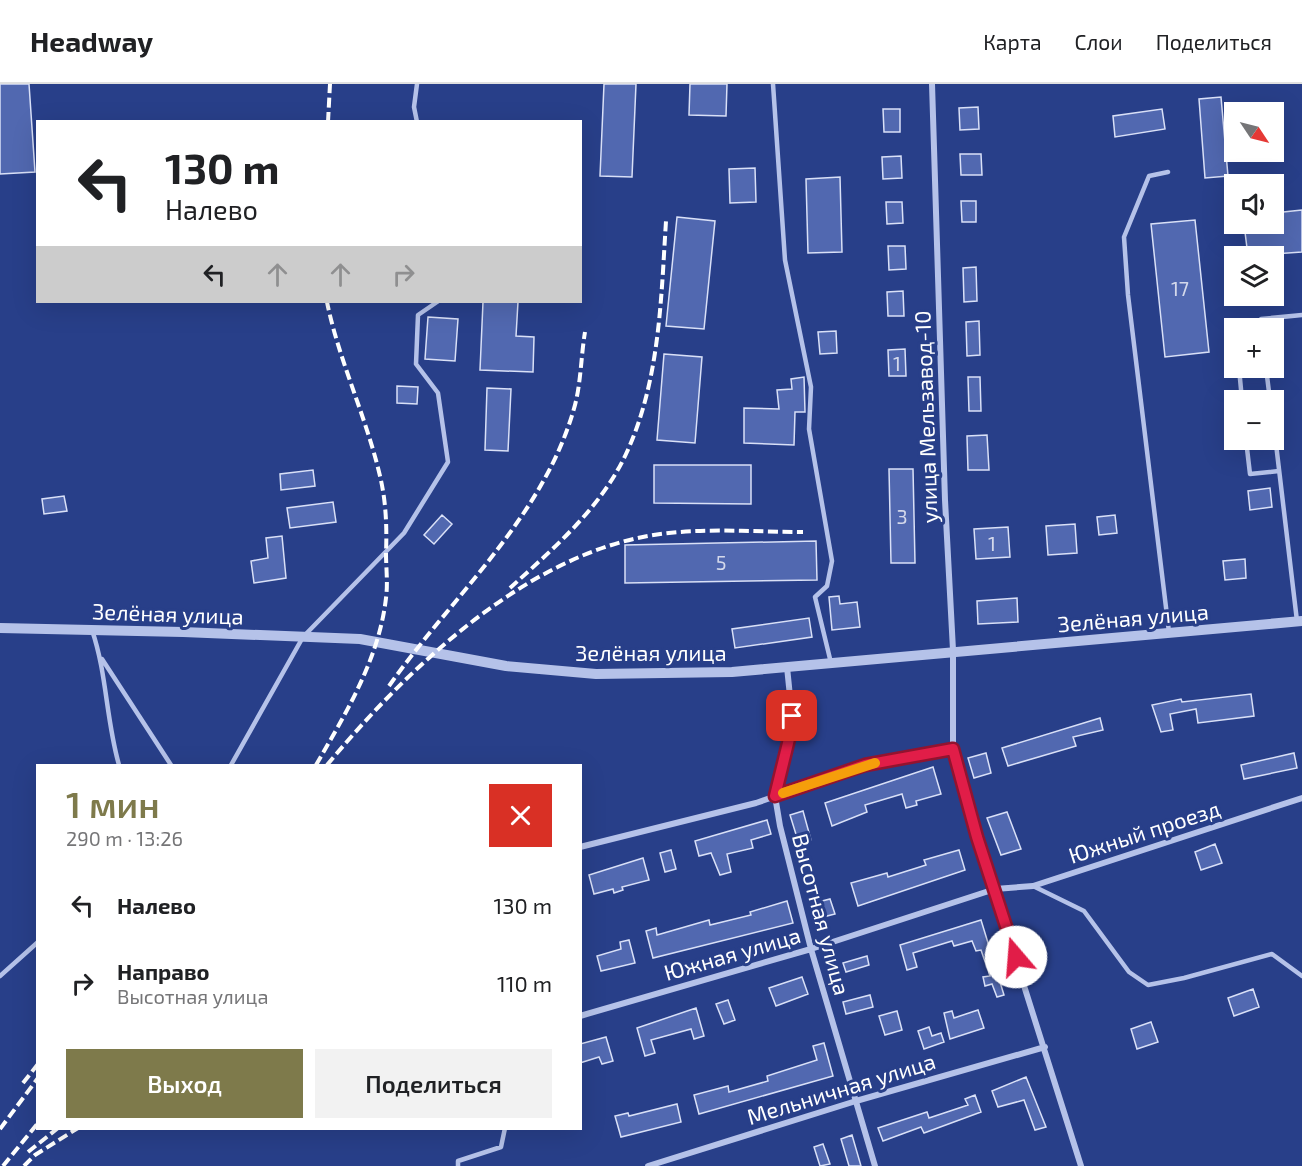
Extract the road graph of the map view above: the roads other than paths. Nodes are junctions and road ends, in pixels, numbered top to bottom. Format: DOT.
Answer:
graph roads {
  1 [pos="417,84"];
  2 [pos="773,84"];
  3 [pos="932,84"];
  4 [pos="417,120"];
  5 [pos="1168,172"];
  6 [pos="436,303"];
  7 [pos="1302,315"];
  8 [pos="1271,318"];
  9 [pos="1247,450"];
  10 [pos="1277,450"];
  11 [pos="1279,471"];
  12 [pos="1299,621"];
  13 [pos="0,628"];
  14 [pos="93,630"];
  15 [pos="1170,635"];
  16 [pos="303,637"];
  17 [pos="953,650"];
  18 [pos="102,658"];
  19 [pos="831,663"];
  20 [pos="787,667"];
  21 [pos="953,749"];
  22 [pos="119,764"];
  23 [pos="170,764"];
  24 [pos="232,764"];
  25 [pos="775,796"];
  26 [pos="1302,798"];
  27 [pos="582,846"];
  28 [pos="1034,886"];
  29 [pos="995,889"];
  30 [pos="36,944"];
  31 [pos="811,949"];
  32 [pos="0,976"];
  33 [pos="1302,976"];
  34 [pos="582,1015"];
  35 [pos="1045,1047"];
  36 [pos="856,1101"];
  37 [pos="505,1130"];
  38 [pos="458,1166"];
  39 [pos="648,1166"];
  40 [pos="875,1166"];
  41 [pos="1081,1166"];
  1 -- 4 [label="lane"];
  2 -- 19 [label="lane"];
  3 -- 17 [label="street, улица Мельзавод-10"];
  5 -- 15 [label="lane"];
  6 -- 16 [label="lane"];
  7 -- 8 [label="lane"];
  9 -- 11 [label="lane"];
  10 -- 11 [label="lane"];
  11 -- 12 [label="lane"];
  12 -- 15 [label="street, Зелёная улица"];
  13 -- 14 [label="street, Зелёная улица"];
  14 -- 16 [label="street, Зелёная улица"];
  14 -- 18 [label="lane"];
  15 -- 17 [label="street, Зелёная улица"];
  16 -- 20 [label="street, Зелёная улица"];
  16 -- 24 [label="lane"];
  17 -- 19 [label="street, Зелёная улица"];
  17 -- 21 [label="street, улица Мельзавод-10"];
  18 -- 22 [label="lane"];
  18 -- 23 [label="lane"];
  19 -- 20 [label="street, Зелёная улица"];
  20 -- 25 [label="street, Высотная улица"];
  21 -- 25 [label="street"];
  21 -- 29 [label="street, улица Мельзавод-10"];
  25 -- 27 [label="street"];
  25 -- 31 [label="street, Высотная улица"];
  26 -- 28 [label="street, Южный проезд"];
  28 -- 29 [label="street, Южный проезд"];
  28 -- 33 [label="lane"];
  29 -- 31 [label="street, Южная улица"];
  29 -- 35 [label="street, улица Мельзавод-10"];
  30 -- 32 [label="lane"];
  31 -- 34 [label="street, Южная улица"];
  31 -- 36 [label="street, Высотная улица"];
  35 -- 36 [label="street, Мельничная улица"];
  35 -- 41 [label="street, улица Мельзавод-10"];
  36 -- 39 [label="street, Мельничная улица"];
  36 -- 40 [label="street, Высотная улица"];
  37 -- 38 [label="lane"];
}
